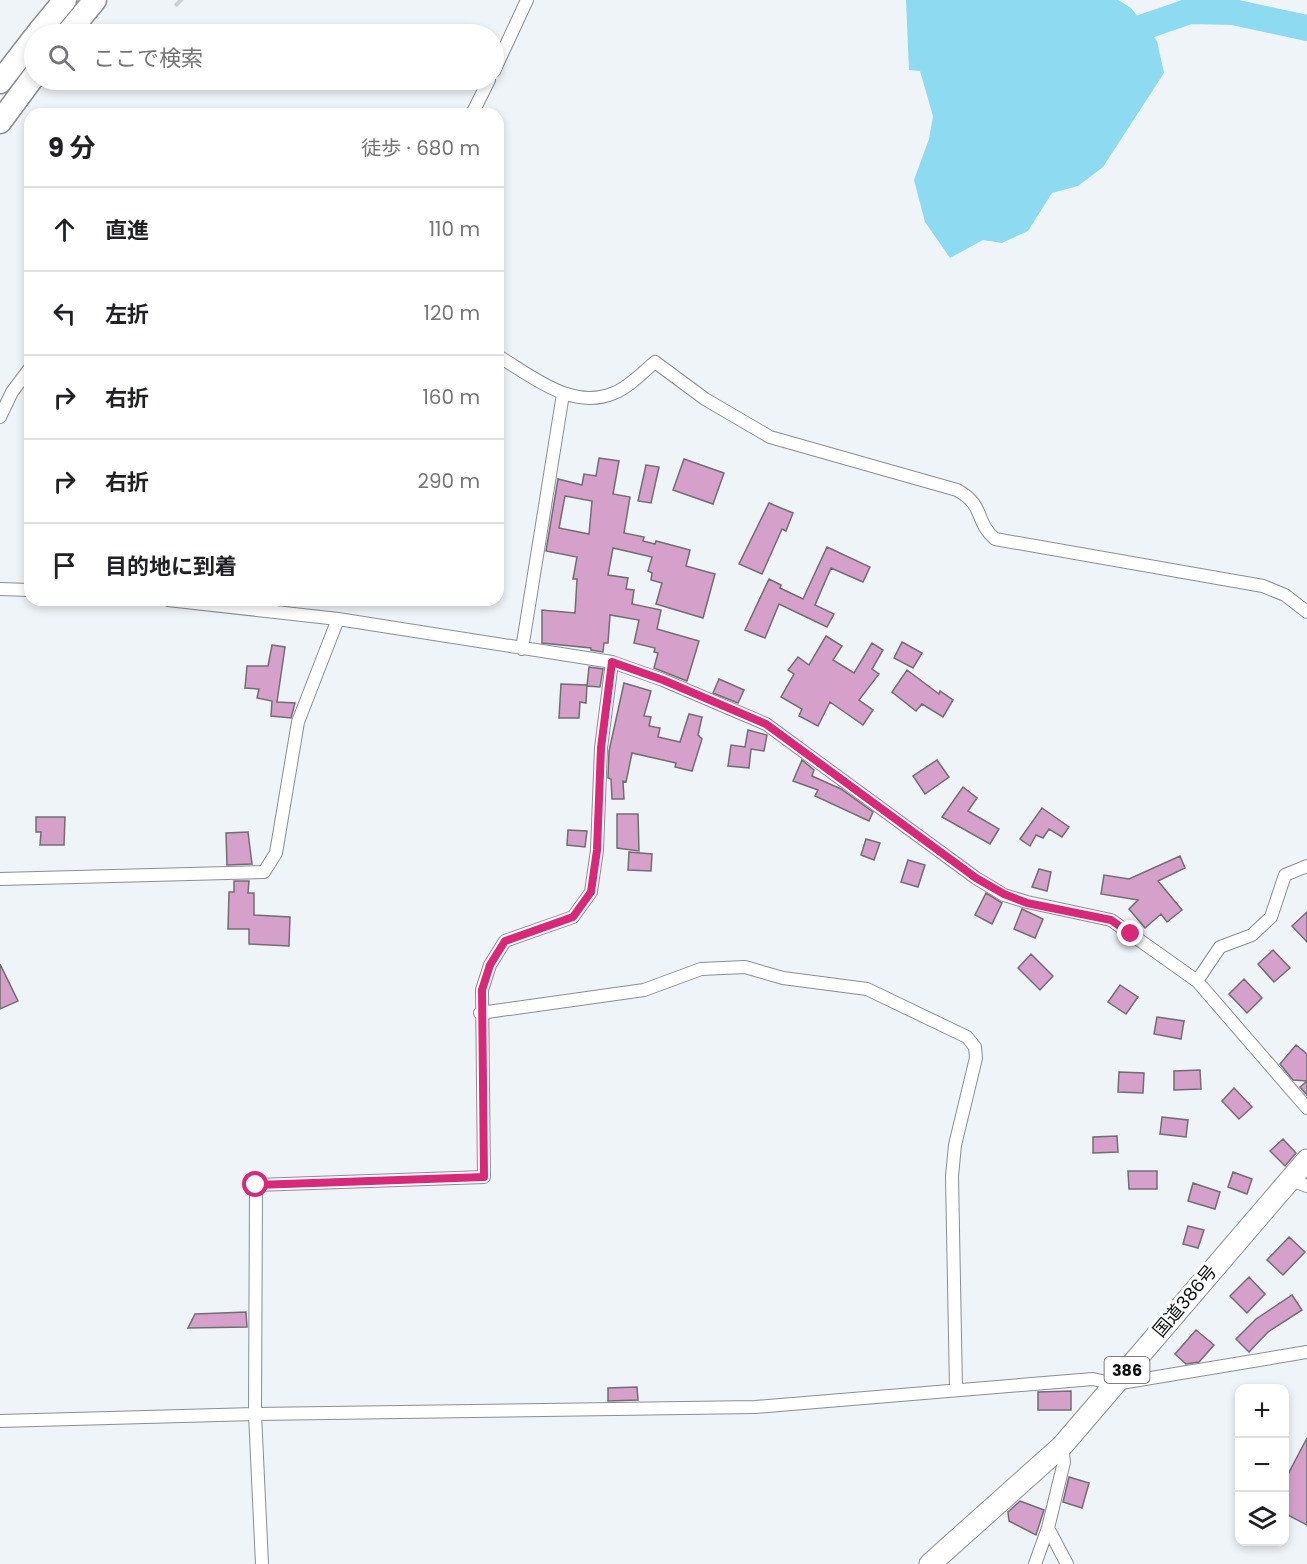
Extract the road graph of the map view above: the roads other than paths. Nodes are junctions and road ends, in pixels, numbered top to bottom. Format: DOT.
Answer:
graph roads {
  1 [pos="65,0"];
  2 [pos="95,0"];
  3 [pos="526,0"];
  4 [pos="46,24"];
  5 [pos="75,24"];
  6 [pos="504,49"];
  7 [pos="24,51"];
  8 [pos="0,82"];
  9 [pos="24,90"];
  10 [pos="484,90"];
  11 [pos="475,108"];
  12 [pos="0,122"];
  13 [pos="504,360"];
  14 [pos="24,376"];
  15 [pos="563,394"];
  16 [pos="0,417"];
  17 [pos="0,588"];
  18 [pos="24,590"];
  19 [pos="222,606"];
  20 [pos="1307,612"];
  21 [pos="338,619"];
  22 [pos="522,649"];
  23 [pos="612,662"];
  24 [pos="1307,866"];
  25 [pos="0,879"];
  26 [pos="1197,981"];
  27 [pos="480,1013"];
  28 [pos="1307,1108"];
  29 [pos="1307,1160"];
  30 [pos="1298,1183"];
  31 [pos="1307,1352"];
  32 [pos="1115,1384"];
  33 [pos="956,1389"];
  34 [pos="255,1414"];
  35 [pos="0,1421"];
  36 [pos="1062,1446"];
  37 [pos="1048,1528"];
  38 [pos="262,1564"];
  39 [pos="930,1564"];
  40 [pos="1035,1564"];
  41 [pos="1067,1564"];
  1 -- 4 [label="highway"];
  2 -- 5 [label="highway"];
  3 -- 6 [label="street"];
  7 -- 8 [label="highway"];
  9 -- 12 [label="highway"];
  10 -- 11 [label="street"];
  13 -- 15 [label="street"];
  14 -- 16 [label="street"];
  15 -- 20 [label="street"];
  15 -- 22 [label="street"];
  17 -- 18 [label="street"];
  19 -- 21 [label="street"];
  21 -- 22 [label="street"];
  21 -- 25 [label="street"];
  22 -- 23 [label="street"];
  23 -- 26 [label="street"];
  23 -- 27 [label="street"];
  24 -- 26 [label="street"];
  26 -- 28 [label="street"];
  27 -- 33 [label="street"];
  27 -- 34 [label="street"];
  29 -- 30 [label="highway, 国道386号 / 386"];
  30 -- 32 [label="highway, 国道386号 / 386"];
  31 -- 32 [label="street"];
  32 -- 33 [label="street"];
  32 -- 36 [label="highway, 国道386号 / 386"];
  33 -- 34 [label="street"];
  34 -- 35 [label="street"];
  34 -- 38 [label="street"];
  36 -- 37 [label="street"];
  36 -- 39 [label="highway, 国道386号 / 386"];
  37 -- 40 [label="street"];
  37 -- 41 [label="street"];
}
